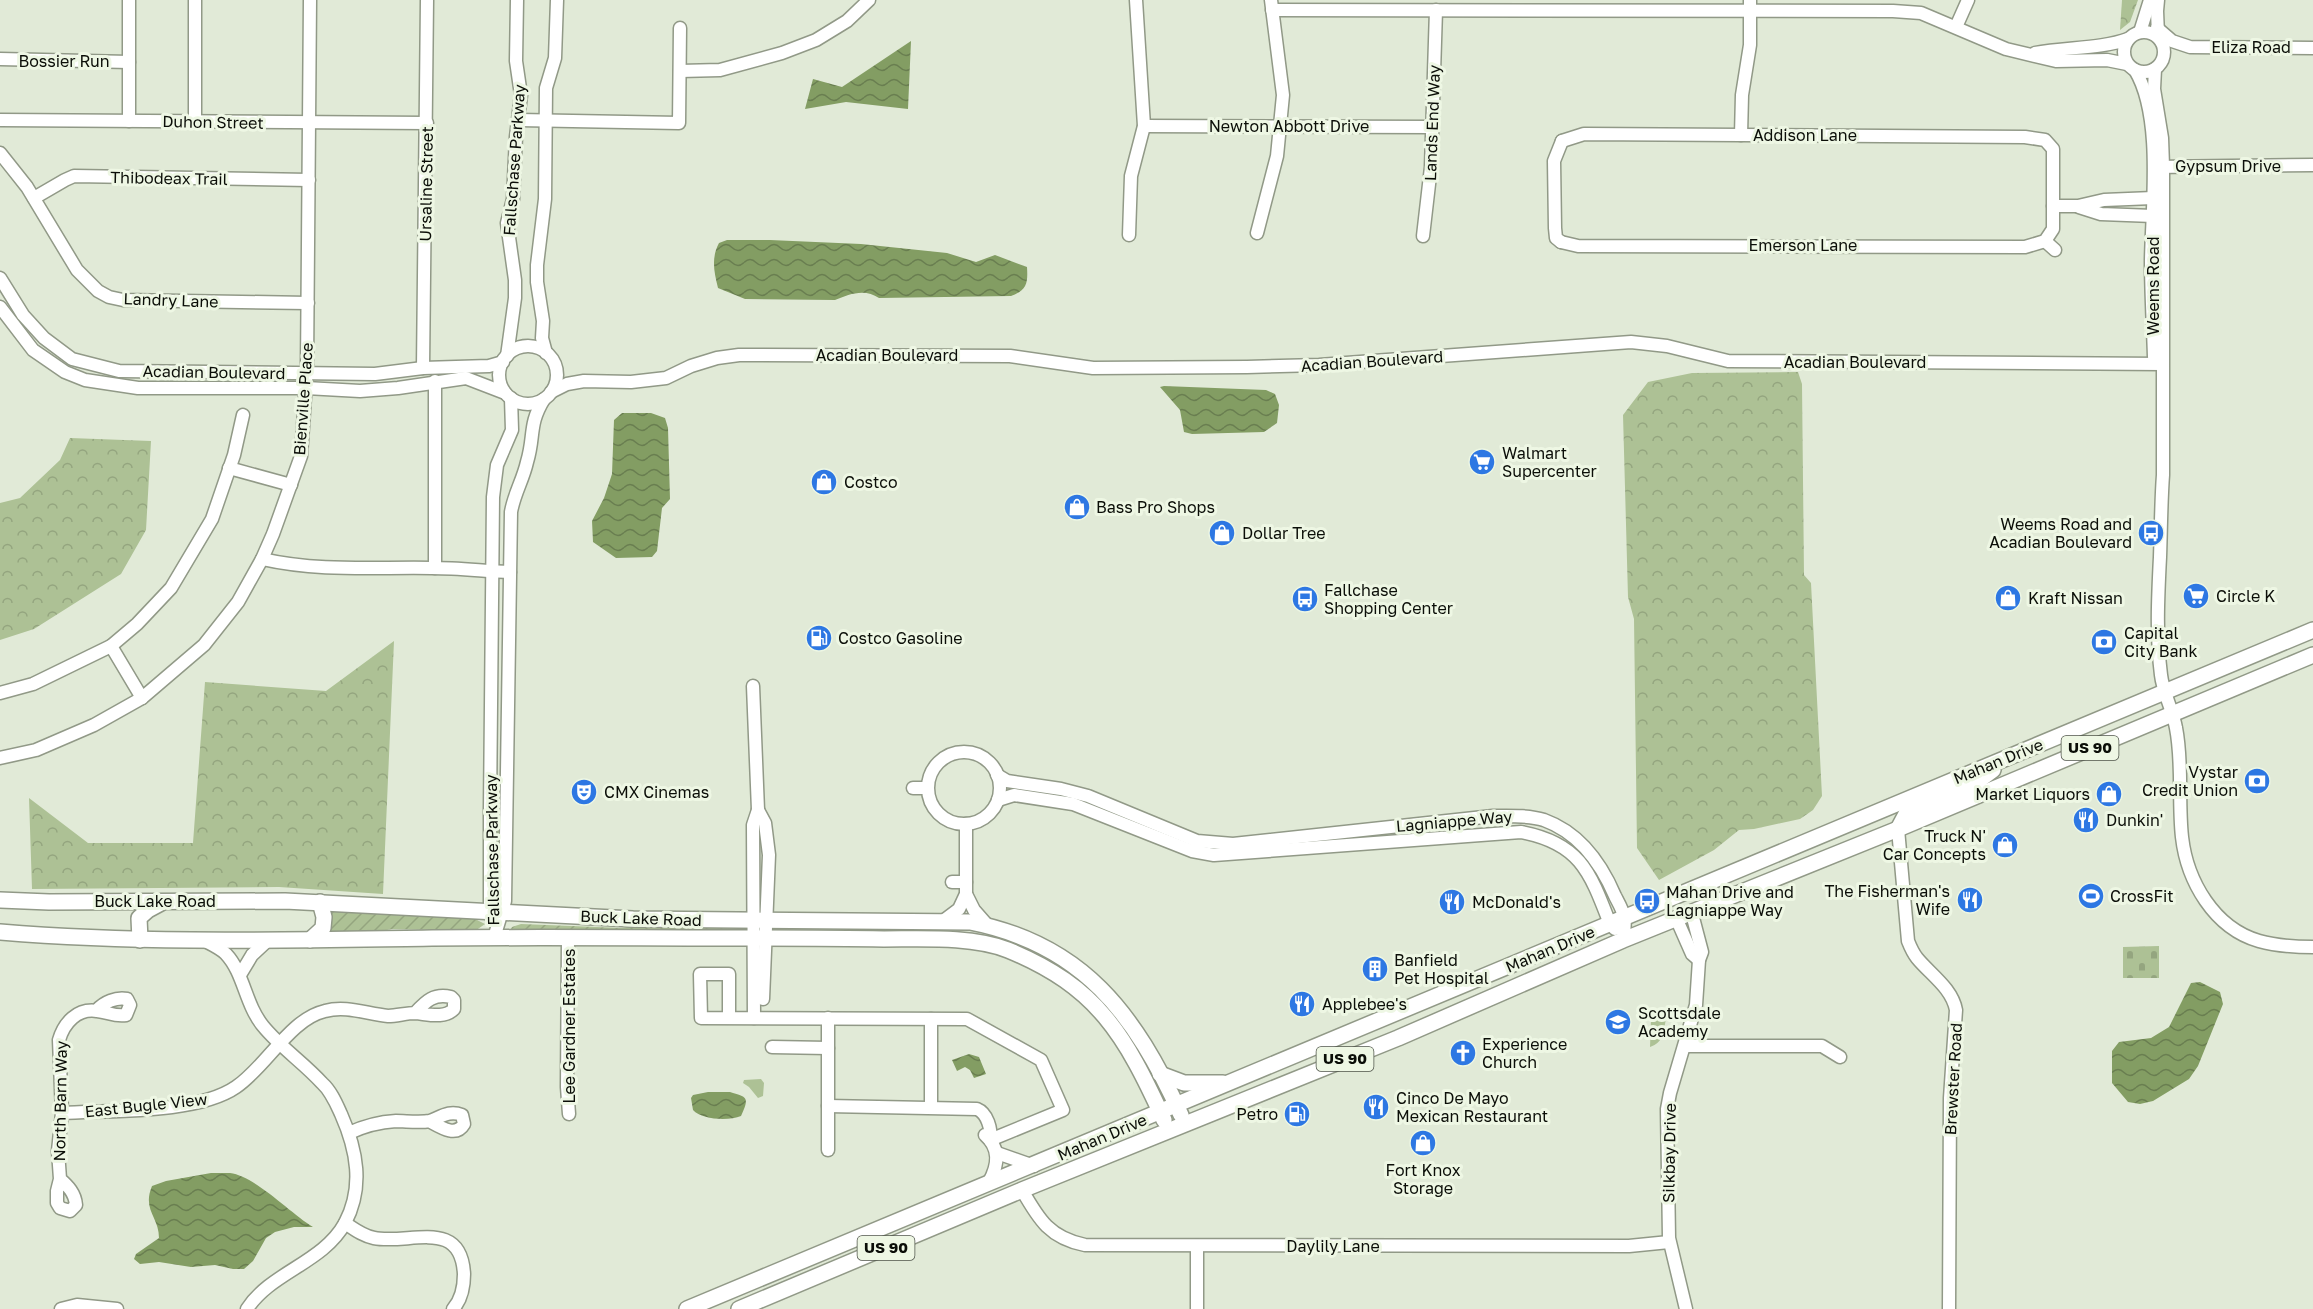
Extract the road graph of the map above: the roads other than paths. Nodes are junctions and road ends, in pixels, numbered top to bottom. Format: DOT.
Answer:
graph roads {
  1 [pos="129,0"];
  2 [pos="195,0"];
  3 [pos="310,0"];
  4 [pos="427,0"];
  5 [pos="517,0"];
  6 [pos="557,0"];
  7 [pos="869,0"];
  8 [pos="1136,0"];
  9 [pos="1968,0"];
  10 [pos="2150,0"];
  11 [pos="2158,0"];
  12 [pos="1271,5"];
  13 [pos="1641,5"];
  14 [pos="1750,5"];
  15 [pos="1859,5"];
  16 [pos="1436,10"];
  17 [pos="1956,27"];
  18 [pos="681,28"];
  19 [pos="2140,32"];
  20 [pos="2158,34"];
  21 [pos="2128,39"];
  22 [pos="2190,47"];
  23 [pos="2313,48"];
  24 [pos="2030,54"];
  25 [pos="0,59"];
  26 [pos="129,62"];
  27 [pos="2158,66"];
  28 [pos="2131,67"];
  29 [pos="680,71"];
  30 [pos="0,120"];
  31 [pos="519,120"];
  32 [pos="545,120"];
  33 [pos="129,121"];
  34 [pos="195,121"];
  35 [pos="309,123"];
  36 [pos="427,123"];
  37 [pos="1144,126"];
  38 [pos="1281,126"];
  39 [pos="1433,127"];
  40 [pos="1741,135"];
  41 [pos="0,153"];
  42 [pos="2307,165"];
  43 [pos="2158,166"];
  44 [pos="309,180"];
  45 [pos="34,198"];
  46 [pos="2153,198"];
  47 [pos="2053,206"];
  48 [pos="2078,206"];
  49 [pos="2153,216"];
  50 [pos="1257,233"];
  51 [pos="1129,235"];
  52 [pos="1423,236"];
  53 [pos="2045,241"];
  54 [pos="1558,246"];
  55 [pos="2055,250"];
  56 [pos="0,278"];
  57 [pos="308,303"];
  58 [pos="0,307"];
  59 [pos="549,357"];
  60 [pos="505,359"];
  61 [pos="2158,364"];
  62 [pos="423,368"];
  63 [pos="307,373"];
  64 [pos="435,381"];
  65 [pos="585,381"];
  66 [pos="306,388"];
  67 [pos="548,395"];
  68 [pos="508,396"];
  69 [pos="243,415"];
  70 [pos="229,468"];
  71 [pos="291,485"];
  72 [pos="262,559"];
  73 [pos="435,568"];
  74 [pos="492,572"];
  75 [pos="510,572"];
  76 [pos="2313,630"];
  77 [pos="111,645"];
  78 [pos="2313,655"];
  79 [pos="753,686"];
  80 [pos="2165,692"];
  81 [pos="0,693"];
  82 [pos="142,698"];
  83 [pos="2172,714"];
  84 [pos="2009,757"];
  85 [pos="0,758"];
  86 [pos="998,775"];
  87 [pos="490,784"];
  88 [pos="508,784"];
  89 [pos="913,788"];
  90 [pos="927,788"];
  91 [pos="1084,795"];
  92 [pos="998,800"];
  93 [pos="966,824"];
  94 [pos="1404,825"];
  95 [pos="1898,829"];
  96 [pos="1404,840"];
  97 [pos="1303,842"];
  98 [pos="952,882"];
  99 [pos="966,888"];
  100 [pos="0,900"];
  101 [pos="164,902"];
  102 [pos="320,902"];
  103 [pos="499,909"];
  104 [pos="1692,914"];
  105 [pos="633,919"];
  106 [pos="760,919"];
  107 [pos="1677,920"];
  108 [pos="943,921"];
  109 [pos="1617,921"];
  110 [pos="988,926"];
  111 [pos="0,932"];
  112 [pos="494,938"];
  113 [pos="760,938"];
  114 [pos="568,939"];
  115 [pos="140,940"];
  116 [pos="267,940"];
  117 [pos="310,940"];
  118 [pos="1623,940"];
  119 [pos="207,942"];
  120 [pos="2313,947"];
  121 [pos="1699,960"];
  122 [pos="240,975"];
  123 [pos="759,975"];
  124 [pos="1436,997"];
  125 [pos="97,1010"];
  126 [pos="415,1013"];
  127 [pos="729,1018"];
  128 [pos="758,1018"];
  129 [pos="828,1018"];
  130 [pos="931,1019"];
  131 [pos="1428,1025"];
  132 [pos="280,1044"];
  133 [pos="1686,1046"];
  134 [pos="772,1047"];
  135 [pos="828,1048"];
  136 [pos="1840,1057"];
  137 [pos="1160,1074"];
  138 [pos="1232,1083"];
  139 [pos="828,1106"];
  140 [pos="1177,1106"];
  141 [pos="931,1107"];
  142 [pos="62,1113"];
  143 [pos="1160,1113"];
  144 [pos="569,1114"];
  145 [pos="429,1121"];
  146 [pos="1186,1125"];
  147 [pos="1169,1132"];
  148 [pos="349,1133"];
  149 [pos="990,1140"];
  150 [pos="828,1150"];
  151 [pos="997,1153"];
  152 [pos="1034,1166"];
  153 [pos="60,1179"];
  154 [pos="989,1182"];
  155 [pos="1022,1190"];
  156 [pos="910,1216"];
  157 [pos="345,1223"];
  158 [pos="1670,1242"];
  159 [pos="893,1245"];
  160 [pos="1197,1246"];
  161 [pos="61,1309"];
  162 [pos="117,1309"];
  163 [pos="246,1309"];
  164 [pos="453,1309"];
  165 [pos="687,1309"];
  166 [pos="739,1309"];
  167 [pos="1197,1309"];
  168 [pos="1686,1309"];
  169 [pos="1949,1309"];
  1 -- 26 [label="street"];
  2 -- 34 [label="street"];
  3 -- 35 [label="street, Bienville Place"];
  4 -- 36 [label="street, Ursaline Street"];
  5 -- 31 [label="street, Fallschase Parkway"];
  6 -- 32 [label="street, Fallschase Parkway"];
  7 -- 29 [label="street"];
  8 -- 37 [label="street"];
  9 -- 17 [label="street"];
  10 -- 19 [label="street"];
  11 -- 20 [label="street"];
  12 -- 16 [label="street"];
  12 -- 38 [label="street"];
  13 -- 14 [label="street"];
  13 -- 16 [label="street"];
  14 -- 15 [label="street"];
  14 -- 40 [label="street"];
  15 -- 17 [label="street"];
  16 -- 39 [label="street, Lands End Way"];
  17 -- 24 [label="street"];
  18 -- 29 [label="street"];
  19 -- 20 [label="street"];
  19 -- 21 [label="street"];
  20 -- 22 [label="street, Eliza Road"];
  20 -- 27 [label="street"];
  21 -- 24 [label="street"];
  21 -- 28 [label="street"];
  22 -- 23 [label="street, Eliza Road"];
  22 -- 27 [label="street, Eliza Road"];
  24 -- 28 [label="street"];
  25 -- 26 [label="street, Bossier Run"];
  26 -- 33 [label="street"];
  27 -- 28 [label="street"];
  27 -- 43 [label="street, Weems Road"];
  28 -- 43 [label="street, Weems Road"];
  29 -- 32 [label="street"];
  30 -- 33 [label="street, Duhon Street"];
  31 -- 32 [label="street"];
  31 -- 60 [label="street, Fallschase Parkway"];
  32 -- 59 [label="street, Fallschase Parkway"];
  33 -- 34 [label="street, Duhon Street"];
  34 -- 35 [label="street, Duhon Street"];
  35 -- 36 [label="street, Duhon Street"];
  35 -- 44 [label="street, Bienville Place"];
  36 -- 62 [label="street, Ursaline Street"];
  37 -- 38 [label="street, Newton Abbott Drive"];
  37 -- 51 [label="street"];
  38 -- 39 [label="street, Newton Abbott Drive"];
  38 -- 50 [label="street"];
  39 -- 52 [label="street, Lands End Way"];
  40 -- 47 [label="street, Addison Lane"];
  40 -- 54 [label="street, Addison Lane"];
  41 -- 45 [label="street, Landry Lane"];
  42 -- 43 [label="street, Gypsum Drive"];
  43 -- 46 [label="street, Weems Road"];
  43 -- 61 [label="street, Weems Road"];
  44 -- 45 [label="street, Thibodeax Trail"];
  44 -- 57 [label="street, Bienville Place"];
  45 -- 57 [label="street, Landry Lane"];
  46 -- 48 [label="street"];
  46 -- 49 [label="street, Weems Road"];
  47 -- 48 [label="street"];
  47 -- 53 [label="street"];
  48 -- 49 [label="street"];
  49 -- 61 [label="street, Weems Road"];
  53 -- 54 [label="street, Emerson Lane"];
  53 -- 55 [label="street"];
  56 -- 63 [label="street, Acadian Boulevard"];
  57 -- 63 [label="street, Bienville Place"];
  58 -- 66 [label="street, Acadian Boulevard"];
  59 -- 60 [label="street"];
  59 -- 65 [label="street, Acadian Boulevard"];
  59 -- 67 [label="street"];
  60 -- 62 [label="street, Acadian Boulevard"];
  60 -- 68 [label="street"];
  61 -- 65 [label="street, Acadian Boulevard"];
  61 -- 80 [label="street, Weems Road"];
  62 -- 63 [label="street, Acadian Boulevard"];
  63 -- 66 [label="street, Bienville Place"];
  64 -- 66 [label="street, Acadian Boulevard"];
  64 -- 68 [label="street, Acadian Boulevard"];
  64 -- 73 [label="street"];
  65 -- 67 [label="street, Acadian Boulevard"];
  66 -- 71 [label="street, Bienville Place"];
  67 -- 68 [label="street"];
  67 -- 75 [label="street, Fallschase Parkway"];
  68 -- 74 [label="street, Fallschase Parkway"];
  69 -- 70 [label="street"];
  70 -- 71 [label="street"];
  70 -- 77 [label="street"];
  71 -- 72 [label="street, Bienville Place"];
  72 -- 73 [label="street"];
  72 -- 82 [label="street, Bienville Place"];
  73 -- 74 [label="street"];
  74 -- 75 [label="street"];
  74 -- 87 [label="street, Fallschase Parkway"];
  75 -- 88 [label="street, Fallschase Parkway"];
  76 -- 80 [label="main road, Mahan Drive / US 90"];
  77 -- 81 [label="street"];
  77 -- 82 [label="street"];
  78 -- 83 [label="main road, Mahan Drive / US 90"];
  79 -- 106 [label="street"];
  80 -- 83 [label="street, Weems Road"];
  80 -- 84 [label="main road, Mahan Drive / US 90"];
  82 -- 85 [label="street, Bienville Place"];
  83 -- 95 [label="main road, Mahan Drive / US 90"];
  83 -- 120 [label="street, Weems Road"];
  84 -- 95 [label="main road"];
  84 -- 109 [label="main road, Mahan Drive / US 90"];
  86 -- 90 [label="street"];
  86 -- 91 [label="street, Lagniappe Way"];
  86 -- 92 [label="street"];
  87 -- 88 [label="street"];
  87 -- 103 [label="street, Fallschase Parkway"];
  88 -- 103 [label="street, Fallschase Parkway"];
  89 -- 90 [label="street"];
  90 -- 93 [label="street"];
  91 -- 92 [label="street, Lagniappe Way"];
  91 -- 97 [label="street, Lagniappe Way"];
  92 -- 93 [label="street"];
  93 -- 99 [label="street"];
  94 -- 96 [label="street"];
  94 -- 97 [label="street, Lagniappe Way"];
  94 -- 109 [label="street, Lagniappe Way"];
  95 -- 104 [label="main road, Mahan Drive / US 90"];
  95 -- 169 [label="street, Brewster Road"];
  96 -- 97 [label="street, Lagniappe Way"];
  96 -- 109 [label="street, Lagniappe Way"];
  98 -- 99 [label="street"];
  99 -- 108 [label="street"];
  99 -- 110 [label="street"];
  100 -- 101 [label="main road, Buck Lake Road"];
  101 -- 102 [label="main road, Buck Lake Road"];
  101 -- 115 [label="main road"];
  102 -- 103 [label="main road, Buck Lake Road"];
  102 -- 117 [label="main road"];
  103 -- 105 [label="main road, Buck Lake Road"];
  103 -- 112 [label="street, Fallschase Parkway"];
  104 -- 107 [label="main road, Mahan Drive / US 90"];
  104 -- 121 [label="street, Silkbay Drive"];
  105 -- 106 [label="main road, Buck Lake Road"];
  105 -- 112 [label="main road"];
  106 -- 108 [label="main road, Buck Lake Road"];
  106 -- 113 [label="street"];
  107 -- 118 [label="main road, Mahan Drive / US 90"];
  107 -- 121 [label="street"];
  108 -- 110 [label="main road, Buck Lake Road"];
  109 -- 118 [label="street, Lagniappe Way"];
  109 -- 124 [label="main road, Mahan Drive / US 90"];
  110 -- 137 [label="main road, Buck Lake Road"];
  111 -- 115 [label="main road, Buck Lake Road"];
  112 -- 114 [label="main road, Buck Lake Road"];
  112 -- 117 [label="main road, Buck Lake Road"];
  113 -- 114 [label="main road, Buck Lake Road"];
  113 -- 123 [label="street"];
  113 -- 143 [label="main road, Buck Lake Road"];
  114 -- 144 [label="street, Lee Gardner Estates"];
  115 -- 119 [label="main road, Buck Lake Road"];
  116 -- 117 [label="main road, Buck Lake Road"];
  116 -- 119 [label="main road, Buck Lake Road"];
  116 -- 122 [label="street"];
  118 -- 131 [label="main road, Mahan Drive / US 90"];
  119 -- 122 [label="street"];
  121 -- 133 [label="street, Silkbay Drive"];
  122 -- 132 [label="street"];
  123 -- 128 [label="street"];
  123 -- 128 [label="street"];
  124 -- 131 [label="main road"];
  124 -- 138 [label="main road, Mahan Drive / US 90"];
  125 -- 142 [label="street, North Barn Way"];
  126 -- 132 [label="street, East Bugle View"];
  127 -- 128 [label="street"];
  128 -- 129 [label="street"];
  129 -- 130 [label="street"];
  129 -- 135 [label="street"];
  130 -- 141 [label="street"];
  130 -- 149 [label="street"];
  131 -- 146 [label="main road, Mahan Drive / US 90"];
  132 -- 142 [label="street, East Bugle View"];
  132 -- 148 [label="street"];
  133 -- 136 [label="street"];
  133 -- 158 [label="street, Silkbay Drive"];
  134 -- 135 [label="street"];
  135 -- 139 [label="street"];
  137 -- 138 [label="main road"];
  137 -- 140 [label="main road, Buck Lake Road"];
  138 -- 140 [label="main road, Mahan Drive / US 90"];
  139 -- 141 [label="street"];
  139 -- 150 [label="street"];
  140 -- 143 [label="main road, Mahan Drive / US 90"];
  140 -- 146 [label="main road, Buck Lake Road"];
  141 -- 149 [label="street"];
  142 -- 153 [label="street, North Barn Way"];
  143 -- 147 [label="main road, Buck Lake Road"];
  143 -- 152 [label="main road, Mahan Drive / US 90"];
  145 -- 148 [label="street"];
  146 -- 147 [label="main road, Mahan Drive / US 90"];
  147 -- 155 [label="main road, Mahan Drive / US 90"];
  148 -- 157 [label="street"];
  149 -- 151 [label="street"];
  151 -- 152 [label="street"];
  151 -- 154 [label="street"];
  152 -- 154 [label="main road, Mahan Drive / US 90"];
  154 -- 156 [label="main road, Mahan Drive / US 90"];
  155 -- 159 [label="main road, Mahan Drive / US 90"];
  155 -- 160 [label="street, Daylily Lane"];
  156 -- 159 [label="main road"];
  156 -- 165 [label="main road, Mahan Drive / US 90"];
  157 -- 163 [label="street"];
  157 -- 164 [label="street"];
  158 -- 160 [label="street, Daylily Lane"];
  158 -- 168 [label="street, Silkbay Drive"];
  159 -- 166 [label="main road, Mahan Drive / US 90"];
  160 -- 167 [label="street"];
  161 -- 162 [label="street"];
}
